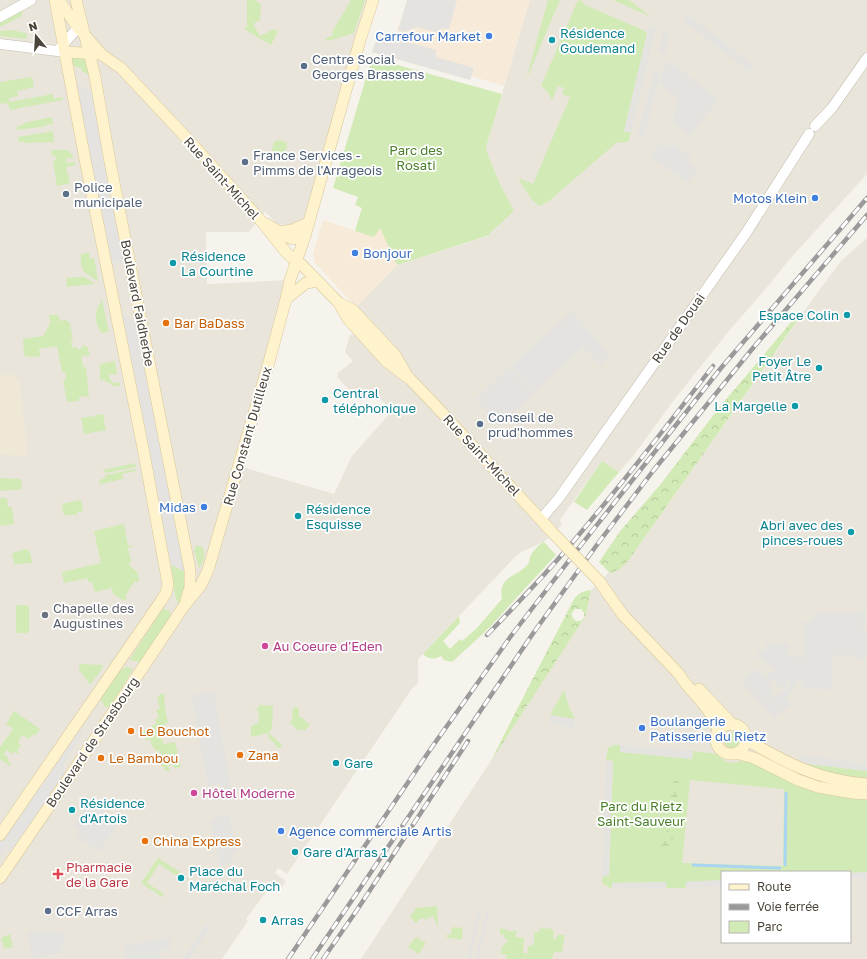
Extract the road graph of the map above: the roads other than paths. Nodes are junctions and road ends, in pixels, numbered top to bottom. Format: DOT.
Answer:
graph roads {
  1 [pos="31,0"];
  2 [pos="55,0"];
  3 [pos="59,0"];
  4 [pos="76,0"];
  5 [pos="373,0"];
  6 [pos="0,17"];
  7 [pos="81,28"];
  8 [pos="0,44"];
  9 [pos="62,49"];
  10 [pos="90,54"];
  11 [pos="102,55"];
  12 [pos="867,58"];
  13 [pos="262,222"];
  14 [pos="308,223"];
  15 [pos="280,232"];
  16 [pos="305,236"];
  17 [pos="297,261"];
  18 [pos="318,281"];
  19 [pos="286,299"];
  20 [pos="540,519"];
  21 [pos="168,578"];
  22 [pos="184,606"];
  23 [pos="679,674"];
  24 [pos="733,725"];
  25 [pos="718,732"];
  26 [pos="746,740"];
  27 [pos="736,753"];
  28 [pos="867,784"];
  29 [pos="867,794"];
  30 [pos="0,835"];
  31 [pos="0,878"];
  1 -- 6 [label="street"];
  2 -- 9 [label="main road, Boulevard Faidherbe"];
  3 -- 7 [label="main road"];
  4 -- 7 [label="main road, Boulevard Faidherbe"];
  5 -- 14 [label="main road, Rue Constant Dutilleux"];
  7 -- 9 [label="street"];
  7 -- 10 [label="main road, Boulevard Faidherbe"];
  7 -- 11 [label="main road"];
  8 -- 9 [label="street"];
  9 -- 10 [label="main road"];
  9 -- 21 [label="main road, Boulevard Faidherbe"];
  10 -- 11 [label="main road"];
  10 -- 22 [label="main road, Boulevard Faidherbe"];
  11 -- 13 [label="main road, Rue Saint-Michel"];
  12 -- 20 [label="street, Rue de Douai"];
  13 -- 15 [label="main road"];
  13 -- 17 [label="main road, Rue Saint-Michel"];
  14 -- 15 [label="main road"];
  14 -- 16 [label="main road, Rue Constant Dutilleux"];
  15 -- 16 [label="main road"];
  16 -- 17 [label="main road, Rue Constant Dutilleux"];
  17 -- 18 [label="main road, Rue Saint-Michel"];
  17 -- 19 [label="main road, Rue Constant Dutilleux"];
  18 -- 19 [label="main road"];
  18 -- 20 [label="main road, Rue Saint-Michel"];
  19 -- 22 [label="main road, Rue Constant Dutilleux"];
  20 -- 23 [label="main road, Rue Saint-Michel, bridge"];
  21 -- 30 [label="main road, Boulevard de Strasbourg"];
  22 -- 31 [label="main road, Boulevard de Strasbourg"];
  23 -- 24 [label="main road"];
  23 -- 25 [label="main road"];
  24 -- 25 [label="main road"];
  24 -- 26 [label="main road"];
  25 -- 27 [label="main road"];
  26 -- 27 [label="main road"];
  26 -- 28 [label="main road"];
  27 -- 29 [label="main road"];
}
